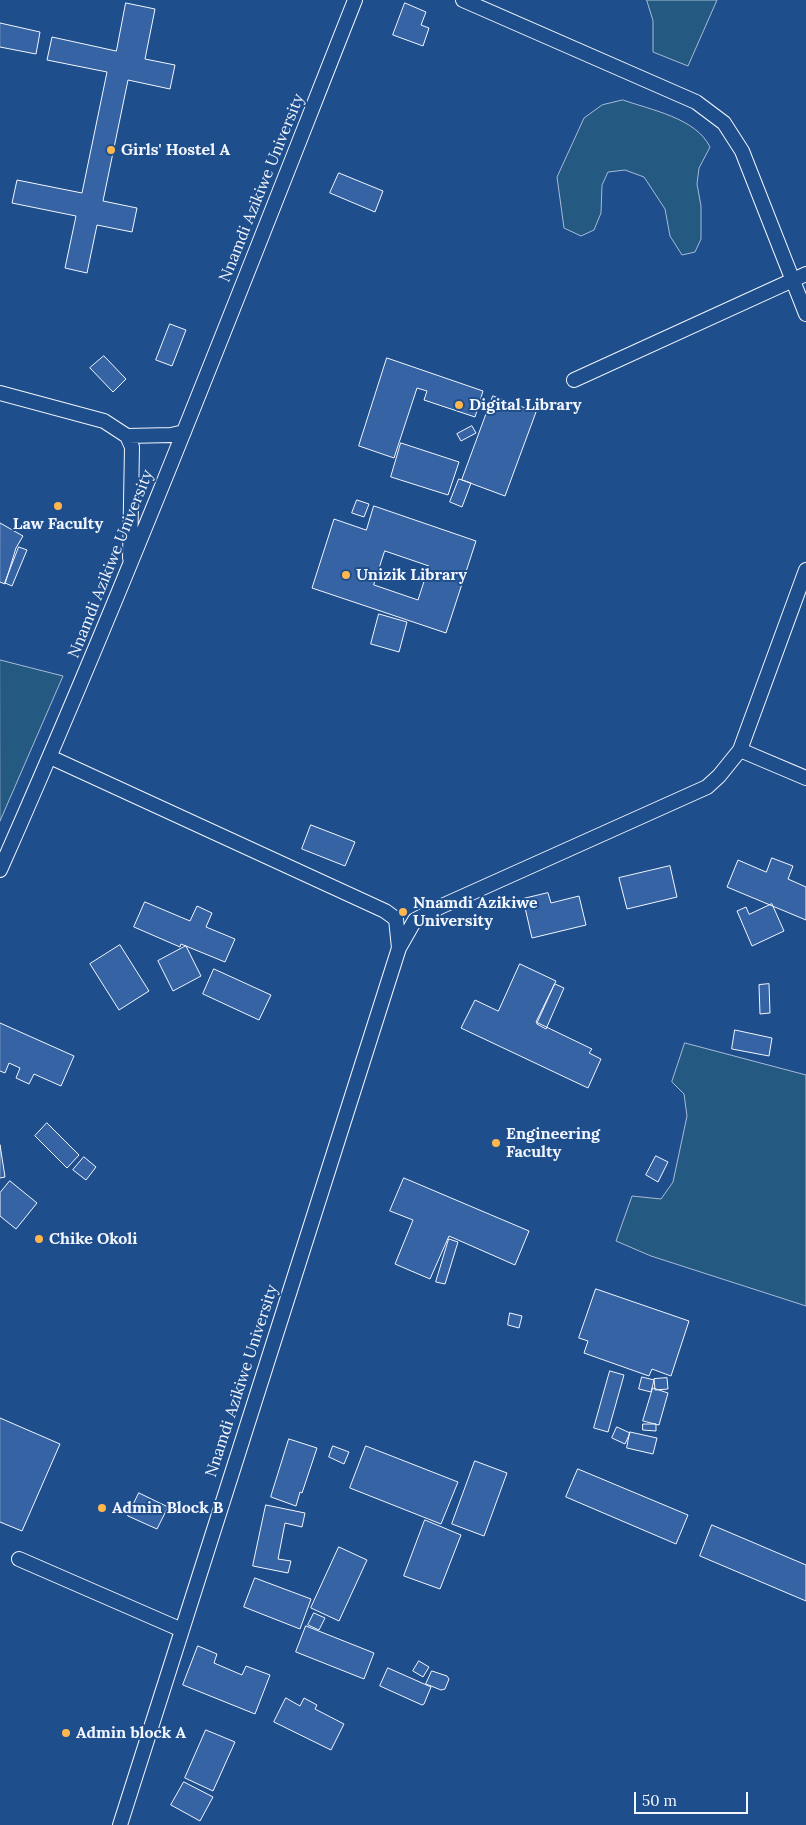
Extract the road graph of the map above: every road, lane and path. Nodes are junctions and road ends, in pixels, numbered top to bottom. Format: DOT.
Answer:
graph roads {
  1 [pos="355,0"];
  2 [pos="463,0"];
  3 [pos="806,274"];
  4 [pos="793,280"];
  5 [pos="806,314"];
  6 [pos="574,380"];
  7 [pos="0,393"];
  8 [pos="184,432"];
  9 [pos="127,436"];
  10 [pos="130,569"];
  11 [pos="806,570"];
  12 [pos="740,750"];
  13 [pos="50,757"];
  14 [pos="806,778"];
  15 [pos="0,870"];
  16 [pos="396,919"];
  17 [pos="415,920"];
  18 [pos="398,948"];
  19 [pos="19,1560"];
  20 [pos="182,1630"];
  21 [pos="120,1825"];
  1 -- 8 [label="street, Nnamdi Azikiwe University"];
  2 -- 4 [label="street"];
  3 -- 4 [label="street"];
  4 -- 5 [label="street"];
  4 -- 6 [label="street"];
  7 -- 9 [label="street"];
  8 -- 9 [label="street"];
  8 -- 10 [label="street, Nnamdi Azikiwe University"];
  9 -- 10 [label="street"];
  10 -- 13 [label="street, Nnamdi Azikiwe University"];
  11 -- 12 [label="street"];
  12 -- 14 [label="street"];
  12 -- 17 [label="street"];
  13 -- 15 [label="street, Nnamdi Azikiwe University"];
  13 -- 16 [label="street"];
  16 -- 17 [label="street"];
  16 -- 18 [label="street, Nnamdi Azikiwe University"];
  17 -- 18 [label="street, Nnamdi Azikiwe University"];
  18 -- 20 [label="street, Nnamdi Azikiwe University"];
  19 -- 20 [label="street"];
  20 -- 21 [label="street, Nnamdi Azikiwe University"];
}
